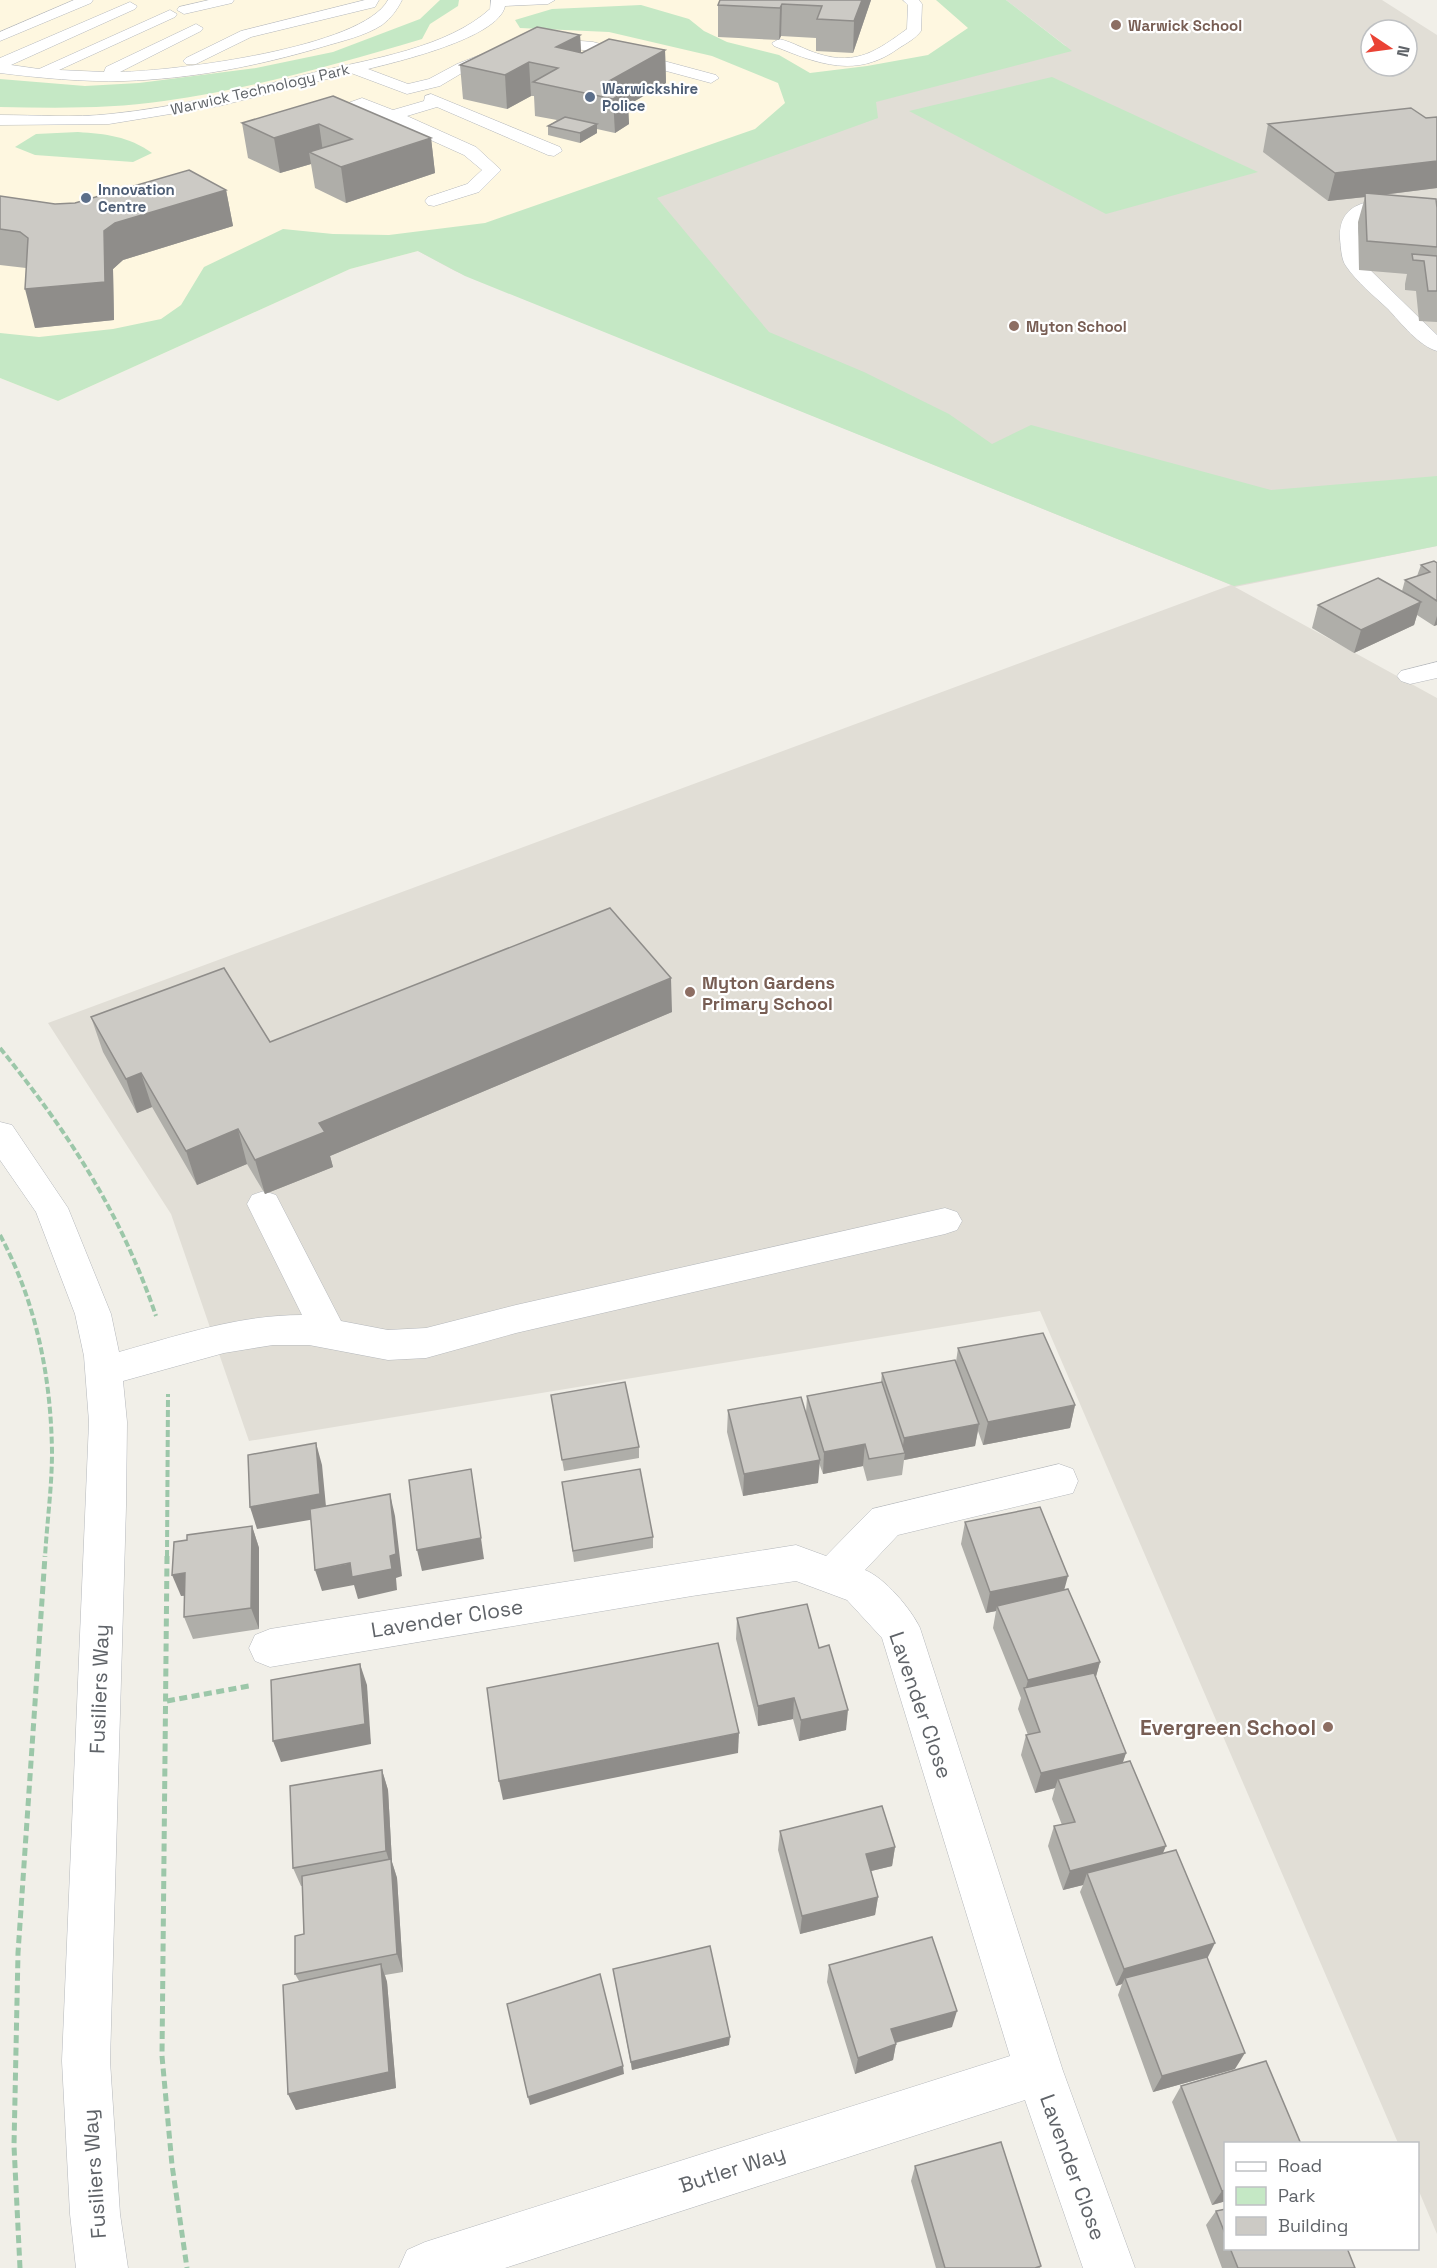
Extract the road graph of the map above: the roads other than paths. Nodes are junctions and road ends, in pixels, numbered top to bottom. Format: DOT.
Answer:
graph roads {
  1 [pos="86,0"];
  2 [pos="227,0"];
  3 [pos="372,0"];
  4 [pos="395,0"];
  5 [pos="548,0"];
  6 [pos="910,0"];
  7 [pos="499,1"];
  8 [pos="130,6"];
  9 [pos="196,28"];
  10 [pos="0,37"];
  11 [pos="779,44"];
  12 [pos="0,66"];
  13 [pos="352,68"];
  14 [pos="183,71"];
  15 [pos="41,73"];
  16 [pos="102,76"];
  17 [pos="711,78"];
  18 [pos="407,89"];
  19 [pos="438,102"];
  20 [pos="392,115"];
  21 [pos="0,120"];
  22 [pos="298,125"];
  23 [pos="554,150"];
  24 [pos="434,201"];
  25 [pos="1437,205"];
  26 [pos="1437,345"];
  27 [pos="1437,670"];
  28 [pos="1410,676"];
  29 [pos="8,1160"];
  30 [pos="264,1204"];
  31 [pos="945,1221"];
  32 [pos="329,1334"];
  33 [pos="103,1371"];
  34 [pos="1059,1481"];
  35 [pos="832,1577"];
  36 [pos="270,1648"];
  37 [pos="1039,2071"];
  38 [pos="102,2268"];
  39 [pos="425,2268"];
  40 [pos="1109,2268"];
  1 -- 10 [label="street"];
  2 -- 15 [label="street"];
  3 -- 14 [label="street"];
  4 -- 14 [label="street"];
  5 -- 7 [label="street"];
  6 -- 11 [label="street"];
  7 -- 13 [label="street, Warwick Technology Park"];
  8 -- 12 [label="street"];
  9 -- 16 [label="street"];
  12 -- 15 [label="street"];
  13 -- 18 [label="street"];
  13 -- 21 [label="street, Warwick Technology Park"];
  14 -- 16 [label="street"];
  15 -- 16 [label="street"];
  17 -- 18 [label="street"];
  18 -- 19 [label="street"];
  19 -- 20 [label="street"];
  19 -- 23 [label="street"];
  20 -- 22 [label="street"];
  20 -- 24 [label="street"];
  25 -- 26 [label="street"];
  27 -- 28 [label="street"];
  29 -- 33 [label="street, Fusiliers Way"];
  30 -- 32 [label="street"];
  31 -- 32 [label="street"];
  32 -- 33 [label="street"];
  33 -- 38 [label="street, Fusiliers Way"];
  34 -- 35 [label="street"];
  35 -- 36 [label="street, Lavender Close"];
  35 -- 37 [label="street, Lavender Close"];
  37 -- 39 [label="street, Butler Way"];
  37 -- 40 [label="street, Lavender Close"];
}
